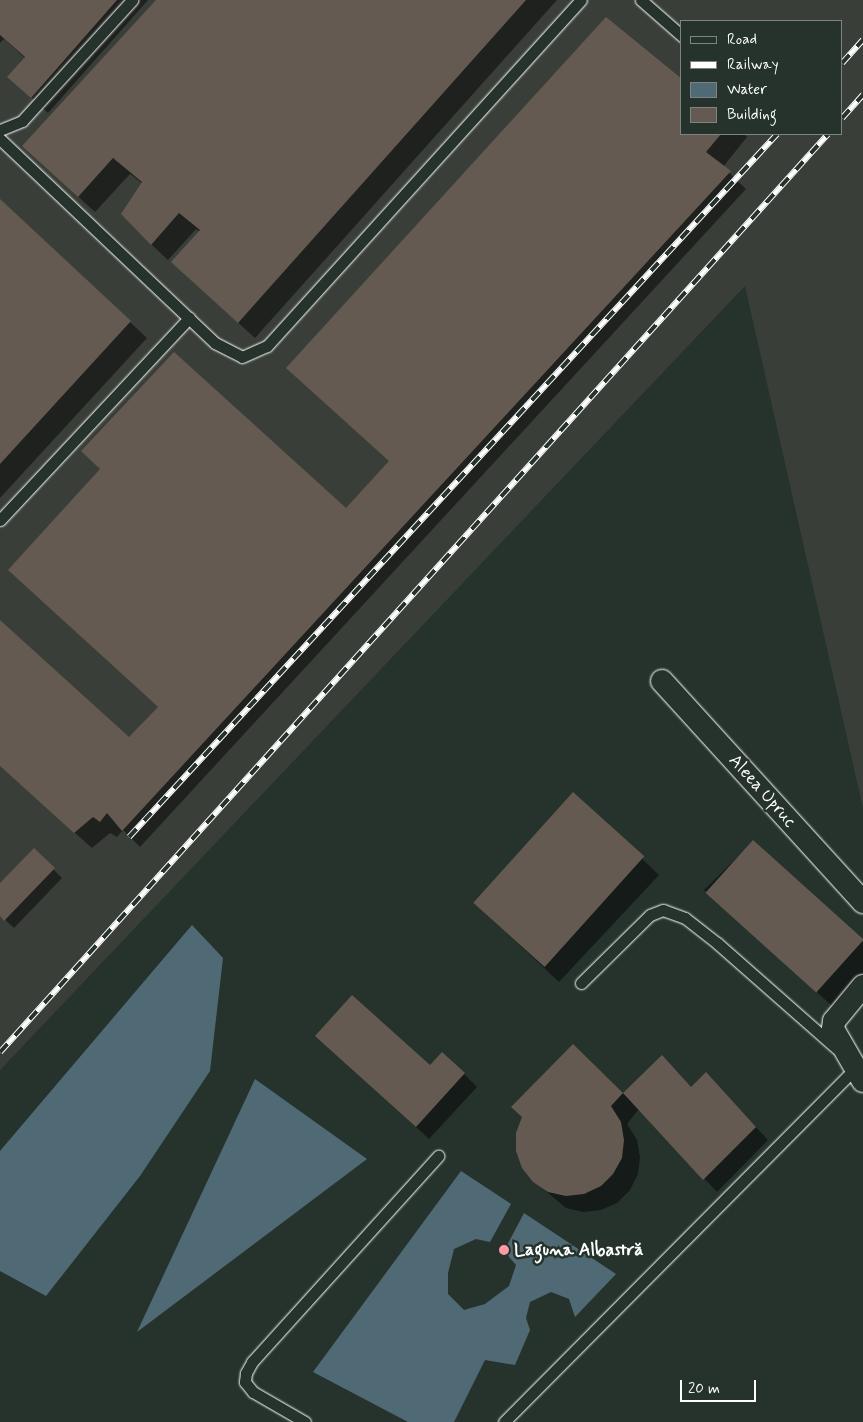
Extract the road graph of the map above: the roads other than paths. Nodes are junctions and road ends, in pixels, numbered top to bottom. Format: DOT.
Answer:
graph roads {
  1 [pos="132,0"];
  2 [pos="581,0"];
  3 [pos="641,0"];
  4 [pos="680,34"];
  5 [pos="0,130"];
  6 [pos="0,139"];
  7 [pos="189,318"];
  8 [pos="0,520"];
  9 [pos="662,681"];
  10 [pos="863,902"];
  11 [pos="581,983"];
  12 [pos="863,986"];
  13 [pos="856,1070"];
  14 [pos="438,1156"];
  15 [pos="305,1422"];
  16 [pos="504,1422"];
  1 -- 5 [label="lane"];
  2 -- 7 [label="lane"];
  3 -- 4 [label="lane"];
  6 -- 7 [label="lane"];
  7 -- 8 [label="lane"];
  9 -- 10 [label="street, Aleea Upruc"];
  11 -- 13 [label="lane"];
  12 -- 13 [label="street"];
  13 -- 16 [label="lane"];
  14 -- 15 [label="lane"];
}
